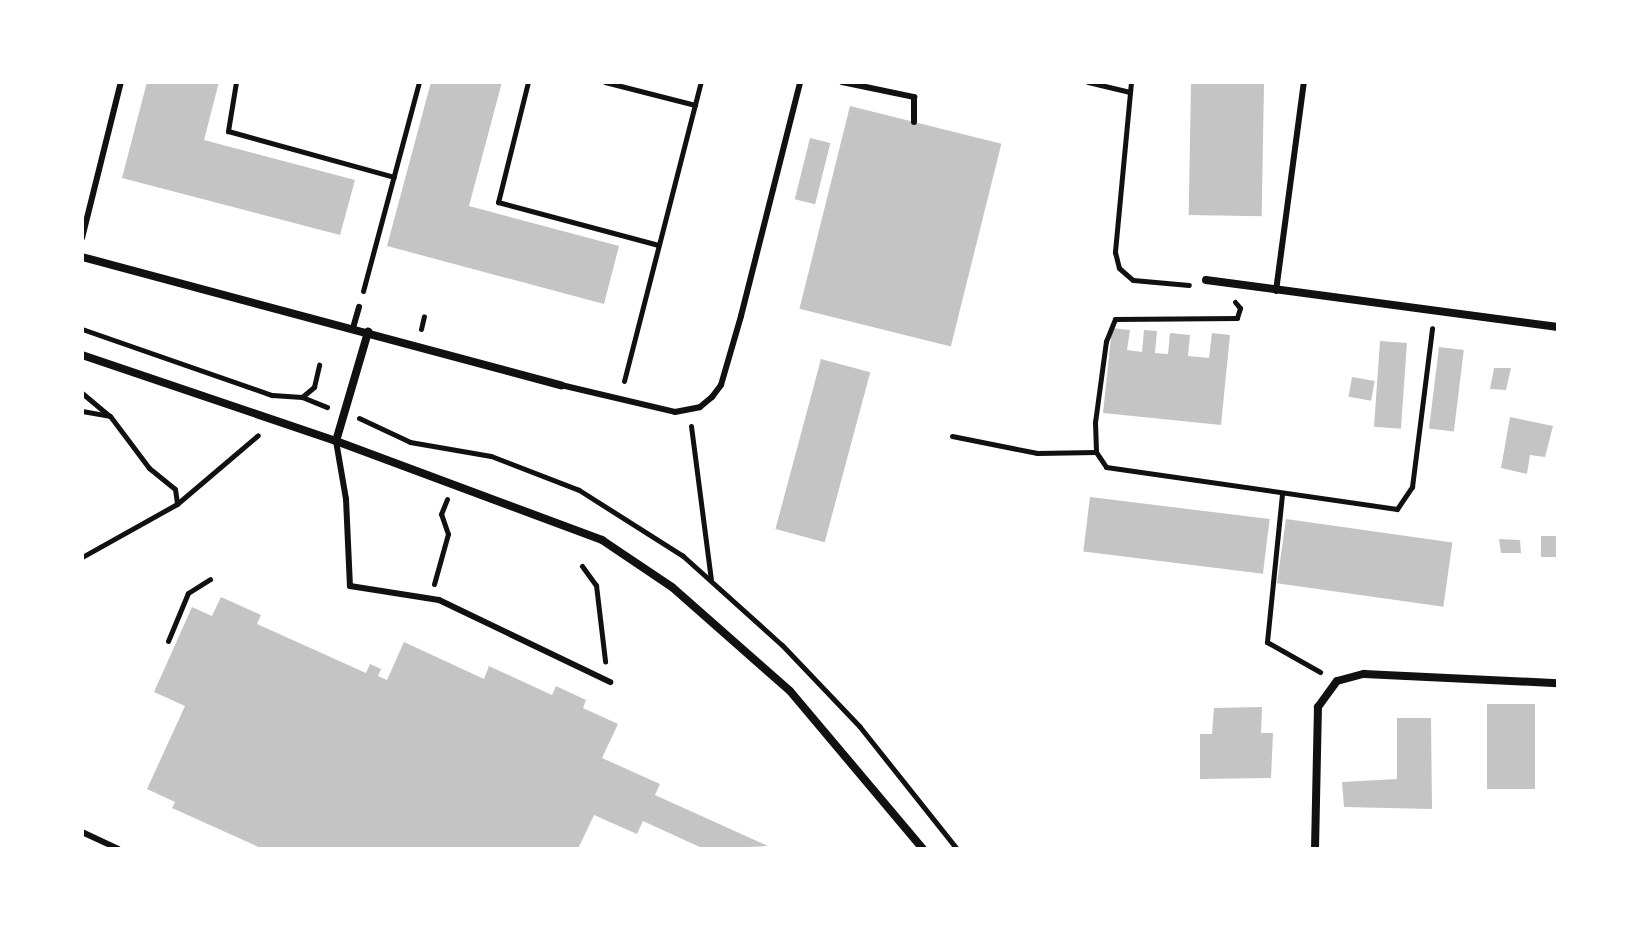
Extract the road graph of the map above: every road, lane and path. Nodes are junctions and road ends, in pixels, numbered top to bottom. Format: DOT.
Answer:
graph roads {
  1 [pos="121,82"];
  2 [pos="236,82"];
  3 [pos="419,82"];
  4 [pos="528,82"];
  5 [pos="605,82"];
  6 [pos="701,82"];
  7 [pos="800,82"];
  8 [pos="842,82"];
  9 [pos="1088,82"];
  10 [pos="1131,82"];
  11 [pos="1304,82"];
  12 [pos="1130,92"];
  13 [pos="695,105"];
  14 [pos="914,122"];
  15 [pos="394,177"];
  16 [pos="82,238"];
  17 [pos="658,245"];
  18 [pos="82,257"];
  19 [pos="1206,280"];
  20 [pos="1276,291"];
  21 [pos="359,307"];
  22 [pos="1434,311"];
  23 [pos="1558,327"];
  24 [pos="353,328"];
  25 [pos="368,332"];
  26 [pos="82,355"];
  27 [pos="319,365"];
  28 [pos="624,381"];
  29 [pos="561,385"];
  30 [pos="82,393"];
  31 [pos="302,397"];
  32 [pos="82,411"];
  33 [pos="689,411"];
  34 [pos="110,416"];
  35 [pos="274,421"];
  36 [pos="952,436"];
  37 [pos="336,441"];
  38 [pos="1096,452"];
  39 [pos="452,483"];
  40 [pos="1282,494"];
  41 [pos="177,504"];
  42 [pos="82,557"];
  43 [pos="582,566"];
  44 [pos="210,579"];
  45 [pos="711,580"];
  46 [pos="430,598"];
  47 [pos="168,641"];
  48 [pos="1318,670"];
  49 [pos="610,682"];
  50 [pos="1558,683"];
  51 [pos="82,832"];
  52 [pos="118,849"];
  53 [pos="923,849"];
  54 [pos="1315,849"];
  1 -- 16 [label="lane"];
  2 -- 15 [label="path"];
  3 -- 15 [label="path"];
  4 -- 17 [label="path"];
  5 -- 13 [label="path"];
  6 -- 13 [label="path"];
  7 -- 33 [label="lane"];
  8 -- 14 [label="lane"];
  9 -- 12 [label="path"];
  10 -- 12 [label="path"];
  11 -- 20 [label="lane"];
  12 -- 19 [label="path"];
  13 -- 17 [label="path"];
  15 -- 21 [label="path"];
  17 -- 28 [label="path"];
  18 -- 24 [label="street"];
  19 -- 20 [label="street"];
  19 -- 38 [label="path"];
  20 -- 22 [label="street"];
  21 -- 24 [label="lane"];
  22 -- 23 [label="street"];
  22 -- 40 [label="path"];
  24 -- 25 [label="street"];
  25 -- 29 [label="street"];
  25 -- 37 [label="street"];
  26 -- 35 [label="street"];
  27 -- 31 [label="path"];
  29 -- 33 [label="lane"];
  30 -- 34 [label="path"];
  32 -- 34 [label="path"];
  33 -- 45 [label="path"];
  34 -- 41 [label="path"];
  35 -- 37 [label="street"];
  35 -- 41 [label="path"];
  36 -- 38 [label="path"];
  37 -- 39 [label="street"];
  37 -- 46 [label="lane"];
  38 -- 40 [label="path"];
  39 -- 46 [label="path"];
  39 -- 53 [label="street"];
  40 -- 48 [label="path"];
  41 -- 42 [label="path"];
  43 -- 49 [label="path"];
  44 -- 47 [label="path"];
  46 -- 49 [label="lane"];
  50 -- 54 [label="street"];
  51 -- 52 [label="lane"];
}
